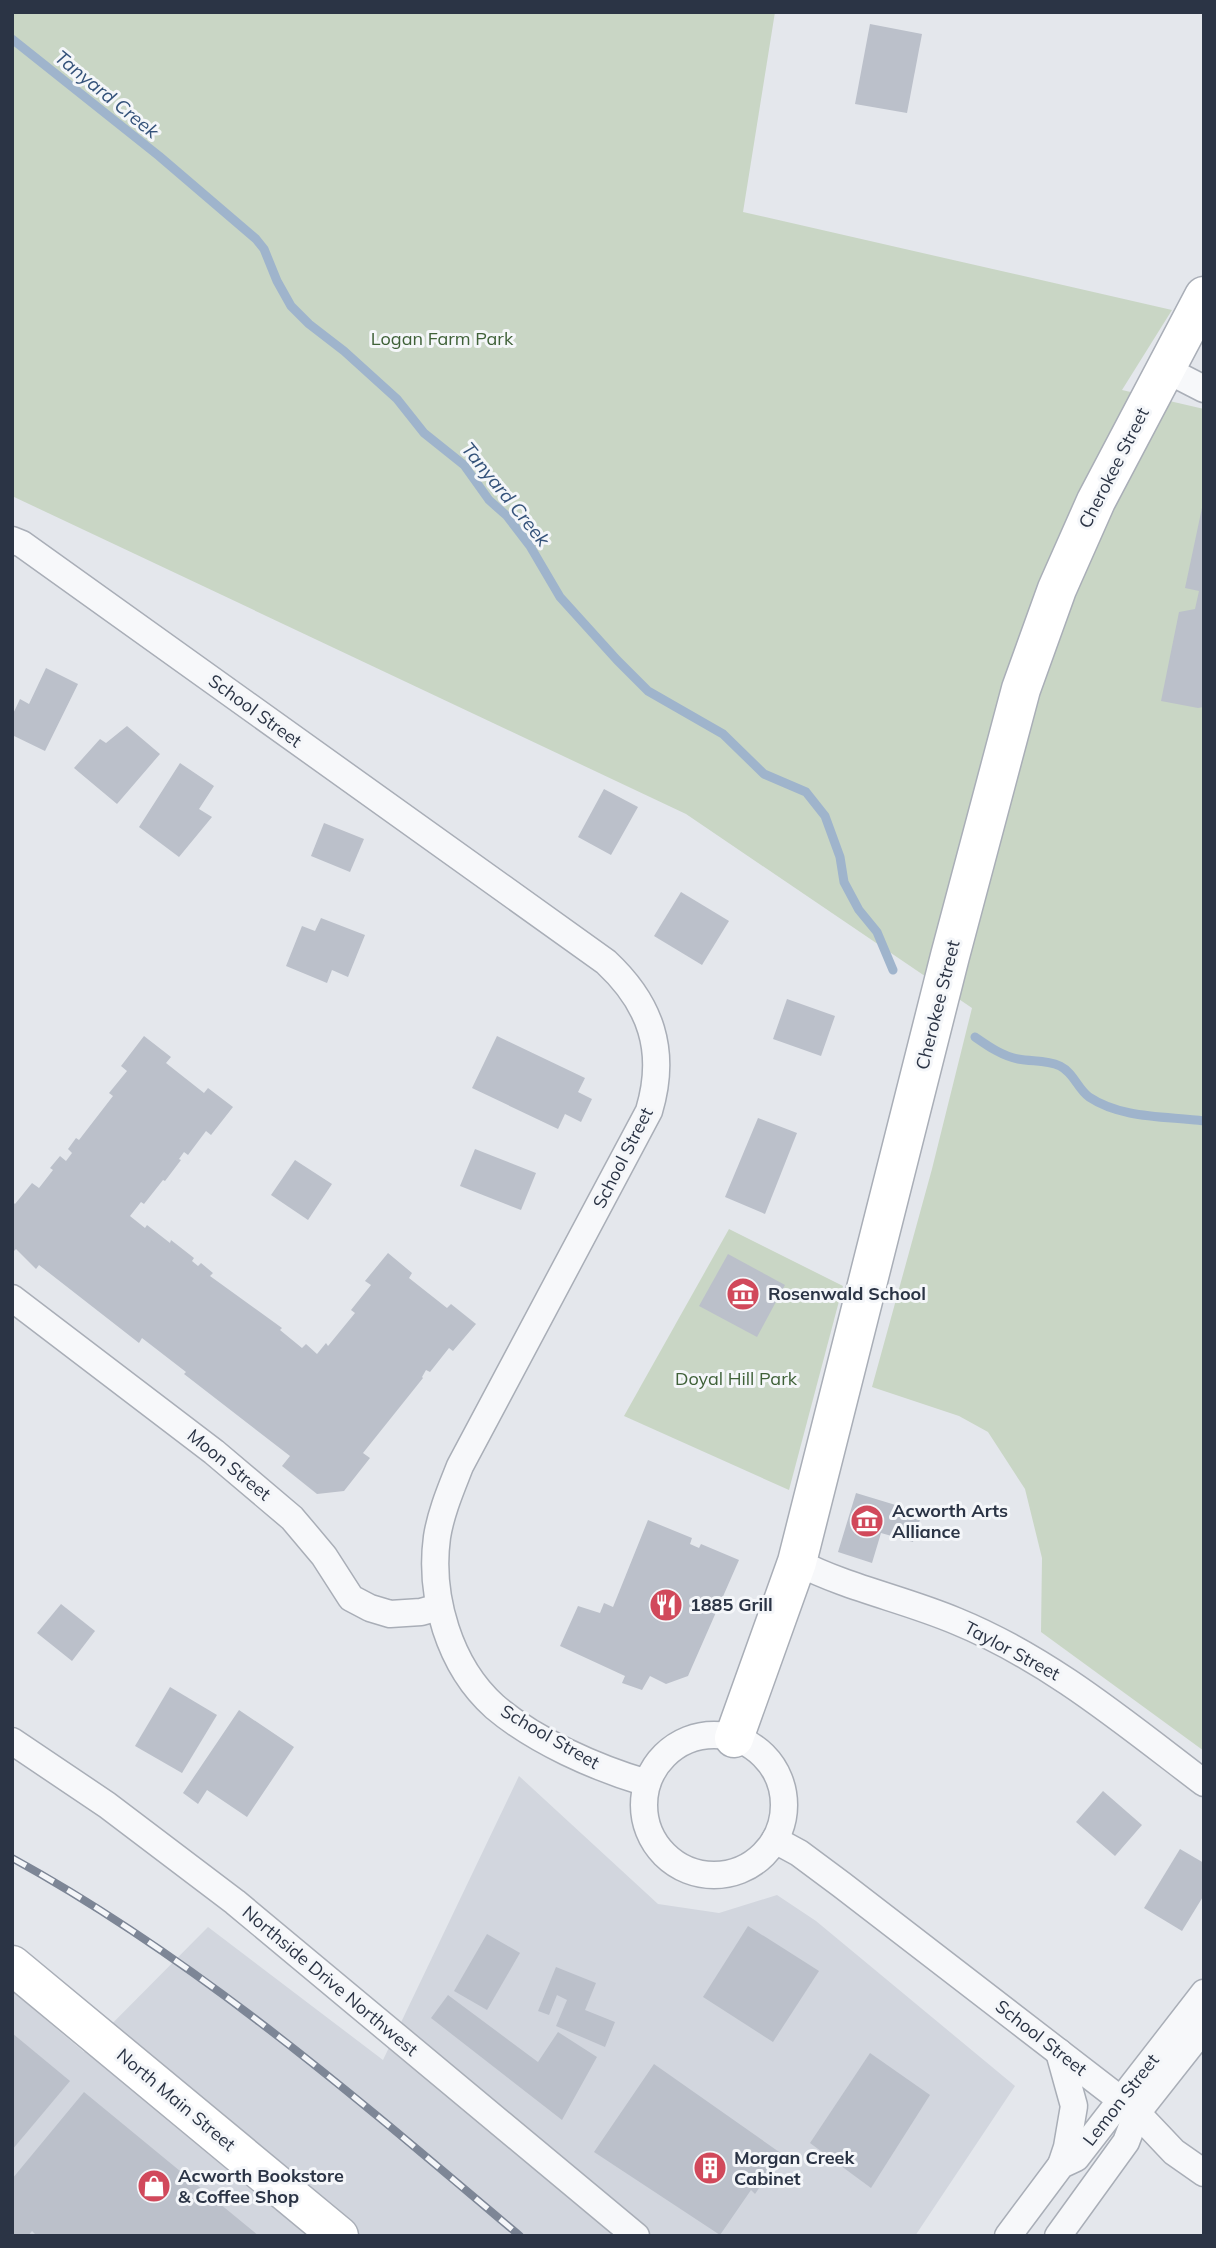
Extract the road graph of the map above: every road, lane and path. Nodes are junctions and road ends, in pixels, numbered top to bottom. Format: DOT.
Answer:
graph roads {
  1 [pos="1204,296"];
  2 [pos="1165,369"];
  3 [pos="1204,389"];
  4 [pos="12,540"];
  5 [pos="12,1298"];
  6 [pos="797,1562"];
  7 [pos="439,1607"];
  8 [pos="734,1738"];
  9 [pos="12,1741"];
  10 [pos="647,1783"];
  11 [pos="1204,1783"];
  12 [pos="775,1840"];
  13 [pos="12,1965"];
  14 [pos="1204,1993"];
  15 [pos="1204,2028"];
  16 [pos="1059,2052"];
  17 [pos="1129,2107"];
  18 [pos="1062,2165"];
  19 [pos="1204,2173"];
  20 [pos="339,2236"];
  21 [pos="636,2236"];
  22 [pos="1008,2236"];
  23 [pos="1058,2236"];
  1 -- 2 [label="street, Cherokee Street"];
  2 -- 3 [label="street"];
  2 -- 6 [label="street, Cherokee Street"];
  4 -- 7 [label="street, School Street"];
  5 -- 7 [label="street, Moon Street"];
  6 -- 8 [label="street, Cherokee Street"];
  6 -- 11 [label="street, Taylor Street"];
  7 -- 10 [label="street, School Street"];
  8 -- 10 [label="street"];
  8 -- 12 [label="street"];
  9 -- 21 [label="street, Northside Drive Northwest"];
  10 -- 12 [label="street"];
  12 -- 16 [label="street, School Street"];
  13 -- 20 [label="street, North Main Street"];
  14 -- 17 [label="street, Lemon Street"];
  15 -- 17 [label="street, Lemon Street"];
  16 -- 17 [label="street, School Street"];
  16 -- 18 [label="street"];
  17 -- 18 [label="street, Lemon Street"];
  17 -- 19 [label="street, School Street"];
  17 -- 23 [label="street, Lemon Street"];
  18 -- 22 [label="street, Lemon Street"];
}
